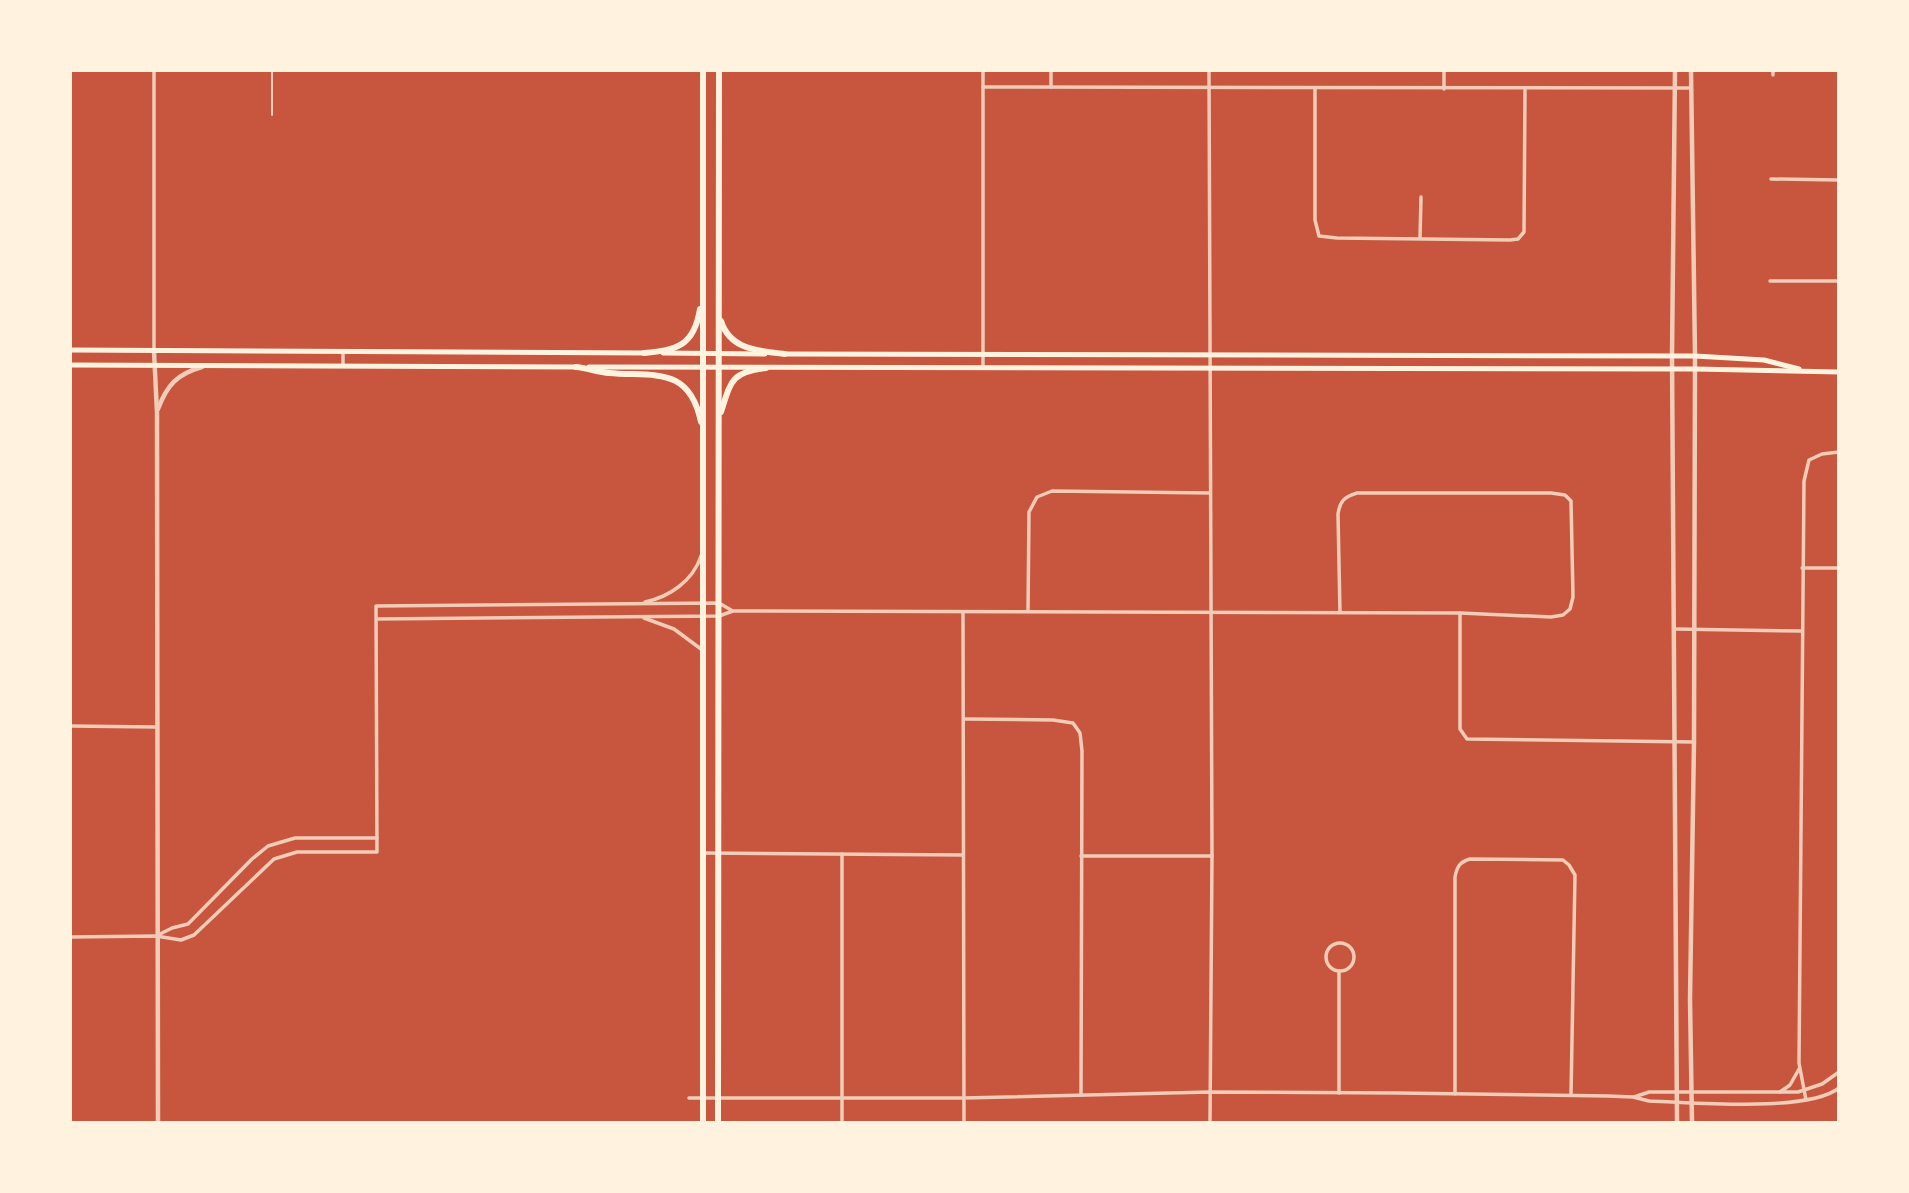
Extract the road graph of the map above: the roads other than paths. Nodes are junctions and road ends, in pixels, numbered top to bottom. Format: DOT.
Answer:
graph roads {
  1 [pos="154,70"];
  2 [pos="272,70"];
  3 [pos="704,70"];
  4 [pos="719,70"];
  5 [pos="984,70"];
  6 [pos="1051,70"];
  7 [pos="1209,70"];
  8 [pos="1444,70"];
  9 [pos="1675,70"];
  10 [pos="1691,70"];
  11 [pos="983,87"];
  12 [pos="1051,87"];
  13 [pos="1209,87"];
  14 [pos="1315,88"];
  15 [pos="1675,88"];
  16 [pos="1691,88"];
  17 [pos="1444,89"];
  18 [pos="1525,89"];
  19 [pos="272,115"];
  20 [pos="1771,179"];
  21 [pos="1839,180"];
  22 [pos="1422,197"];
  23 [pos="1420,238"];
  24 [pos="1770,281"];
  25 [pos="1839,281"];
  26 [pos="704,283"];
  27 [pos="719,309"];
  28 [pos="70,350"];
  29 [pos="154,351"];
  30 [pos="343,351"];
  31 [pos="644,353"];
  32 [pos="703,353"];
  33 [pos="719,353"];
  34 [pos="785,354"];
  35 [pos="983,355"];
  36 [pos="1209,356"];
  37 [pos="1672,356"];
  38 [pos="1695,356"];
  39 [pos="70,365"];
  40 [pos="155,365"];
  41 [pos="208,365"];
  42 [pos="343,367"];
  43 [pos="576,367"];
  44 [pos="718,367"];
  45 [pos="703,368"];
  46 [pos="766,368"];
  47 [pos="983,368"];
  48 [pos="1695,369"];
  49 [pos="1209,370"];
  50 [pos="1673,370"];
  51 [pos="1809,372"];
  52 [pos="1839,372"];
  53 [pos="156,413"];
  54 [pos="718,424"];
  55 [pos="703,435"];
  56 [pos="1839,452"];
  57 [pos="1210,493"];
  58 [pos="704,537"];
  59 [pos="1802,568"];
  60 [pos="1839,568"];
  61 [pos="704,603"];
  62 [pos="719,603"];
  63 [pos="633,604"];
  64 [pos="733,611"];
  65 [pos="1028,611"];
  66 [pos="962,612"];
  67 [pos="1210,612"];
  68 [pos="1340,613"];
  69 [pos="1460,613"];
  70 [pos="704,616"];
  71 [pos="719,616"];
  72 [pos="635,617"];
  73 [pos="377,619"];
  74 [pos="1674,629"];
  75 [pos="1694,629"];
  76 [pos="1801,631"];
  77 [pos="703,663"];
  78 [pos="964,719"];
  79 [pos="70,726"];
  80 [pos="156,727"];
  81 [pos="1674,743"];
  82 [pos="1694,743"];
  83 [pos="377,838"];
  84 [pos="703,853"];
  85 [pos="718,853"];
  86 [pos="842,854"];
  87 [pos="963,855"];
  88 [pos="1081,856"];
  89 [pos="1212,856"];
  90 [pos="156,936"];
  91 [pos="70,937"];
  92 [pos="1339,971"];
  93 [pos="1800,1067"];
  94 [pos="1839,1072"];
  95 [pos="1839,1088"];
  96 [pos="1805,1091"];
  97 [pos="1677,1092"];
  98 [pos="1692,1092"];
  99 [pos="1780,1092"];
  100 [pos="1210,1093"];
  101 [pos="1339,1093"];
  102 [pos="1455,1094"];
  103 [pos="1081,1095"];
  104 [pos="1571,1095"];
  105 [pos="718,1097"];
  106 [pos="1633,1097"];
  107 [pos="689,1098"];
  108 [pos="702,1098"];
  109 [pos="842,1098"];
  110 [pos="964,1098"];
  111 [pos="1806,1101"];
  112 [pos="1677,1102"];
  113 [pos="1692,1103"];
  114 [pos="158,1123"];
  115 [pos="702,1123"];
  116 [pos="718,1123"];
  117 [pos="842,1123"];
  118 [pos="964,1123"];
  119 [pos="1210,1123"];
  120 [pos="1677,1123"];
  121 [pos="1692,1123"];
  1 -- 29 [label="street"];
  2 -- 19 [label="lane"];
  3 -- 26 [label="main road"];
  4 -- 27 [label="main road"];
  5 -- 11 [label="street"];
  6 -- 12 [label="street"];
  7 -- 13 [label="street"];
  8 -- 17 [label="street"];
  9 -- 15 [label="street"];
  10 -- 16 [label="street"];
  11 -- 12 [label="street"];
  11 -- 35 [label="street"];
  12 -- 13 [label="street"];
  13 -- 14 [label="street"];
  13 -- 36 [label="street"];
  14 -- 17 [label="street"];
  14 -- 23 [label="street"];
  15 -- 16 [label="street"];
  15 -- 18 [label="street"];
  15 -- 37 [label="street"];
  16 -- 38 [label="street"];
  17 -- 18 [label="street"];
  18 -- 23 [label="street"];
  20 -- 21 [label="street"];
  22 -- 23 [label="street"];
  24 -- 25 [label="street"];
  26 -- 31 [label="main road"];
  26 -- 32 [label="main road"];
  27 -- 33 [label="main road"];
  27 -- 34 [label="main road"];
  28 -- 29 [label="main road"];
  29 -- 30 [label="main road"];
  29 -- 40 [label="street"];
  30 -- 31 [label="main road"];
  30 -- 42 [label="street"];
  31 -- 32 [label="main road"];
  32 -- 33 [label="main road"];
  32 -- 45 [label="main road"];
  33 -- 34 [label="main road"];
  33 -- 44 [label="main road"];
  34 -- 35 [label="main road"];
  35 -- 36 [label="main road"];
  35 -- 47 [label="street"];
  36 -- 37 [label="main road"];
  36 -- 49 [label="street"];
  37 -- 38 [label="main road"];
  37 -- 50 [label="street"];
  38 -- 48 [label="street"];
  38 -- 51 [label="main road"];
  39 -- 40 [label="main road"];
  40 -- 41 [label="main road"];
  40 -- 53 [label="street"];
  41 -- 42 [label="main road"];
  41 -- 53 [label="street"];
  42 -- 43 [label="main road"];
  43 -- 45 [label="main road"];
  43 -- 55 [label="main road"];
  44 -- 45 [label="main road"];
  44 -- 46 [label="main road"];
  44 -- 54 [label="main road"];
  45 -- 55 [label="main road"];
  46 -- 47 [label="main road"];
  46 -- 54 [label="main road"];
  47 -- 49 [label="main road"];
  48 -- 50 [label="main road"];
  48 -- 51 [label="main road"];
  48 -- 75 [label="street"];
  49 -- 50 [label="main road"];
  49 -- 57 [label="street"];
  50 -- 74 [label="street"];
  51 -- 52 [label="main road"];
  53 -- 80 [label="street"];
  54 -- 62 [label="main road"];
  55 -- 58 [label="main road"];
  56 -- 59 [label="street"];
  57 -- 65 [label="street"];
  57 -- 67 [label="street"];
  58 -- 61 [label="main road"];
  58 -- 63 [label="street"];
  59 -- 60 [label="street"];
  59 -- 76 [label="street"];
  61 -- 62 [label="street"];
  61 -- 63 [label="street"];
  61 -- 70 [label="main road"];
  62 -- 64 [label="street"];
  62 -- 71 [label="main road"];
  63 -- 73 [label="street"];
  64 -- 66 [label="street"];
  64 -- 71 [label="street"];
  65 -- 66 [label="street"];
  65 -- 67 [label="street"];
  66 -- 78 [label="street"];
  67 -- 68 [label="street"];
  67 -- 89 [label="street"];
  68 -- 69 [label="street"];
  68 -- 69 [label="street"];
  69 -- 81 [label="street"];
  70 -- 71 [label="street"];
  70 -- 72 [label="street"];
  70 -- 77 [label="main road"];
  71 -- 85 [label="main road"];
  72 -- 73 [label="street"];
  72 -- 77 [label="street"];
  73 -- 83 [label="street"];
  74 -- 75 [label="street"];
  74 -- 81 [label="street"];
  75 -- 76 [label="street"];
  75 -- 82 [label="street"];
  76 -- 93 [label="street"];
  77 -- 84 [label="main road"];
  78 -- 87 [label="street"];
  78 -- 88 [label="street"];
  79 -- 80 [label="street"];
  80 -- 90 [label="street"];
  81 -- 82 [label="street"];
  81 -- 97 [label="street"];
  82 -- 98 [label="street"];
  83 -- 90 [label="street"];
  83 -- 90 [label="street"];
  84 -- 85 [label="street"];
  84 -- 108 [label="main road"];
  85 -- 86 [label="street"];
  85 -- 105 [label="main road"];
  86 -- 87 [label="street"];
  86 -- 109 [label="street"];
  87 -- 110 [label="street"];
  88 -- 89 [label="street"];
  88 -- 103 [label="street"];
  89 -- 100 [label="street"];
  90 -- 91 [label="street"];
  90 -- 114 [label="street"];
  92 -- 92 [label="street"];
  92 -- 101 [label="street"];
  93 -- 96 [label="street"];
  93 -- 99 [label="street"];
  94 -- 96 [label="street"];
  95 -- 111 [label="street"];
  96 -- 99 [label="street"];
  96 -- 111 [label="street"];
  97 -- 98 [label="street"];
  97 -- 106 [label="street"];
  97 -- 112 [label="street"];
  98 -- 99 [label="street"];
  98 -- 113 [label="street"];
  100 -- 101 [label="street"];
  100 -- 103 [label="street"];
  100 -- 119 [label="street"];
  101 -- 102 [label="street"];
  102 -- 104 [label="street"];
  102 -- 104 [label="street"];
  103 -- 110 [label="street"];
  104 -- 106 [label="street"];
  105 -- 108 [label="street"];
  105 -- 109 [label="street"];
  105 -- 116 [label="main road"];
  106 -- 112 [label="street"];
  107 -- 108 [label="street"];
  108 -- 115 [label="main road"];
  109 -- 110 [label="street"];
  109 -- 117 [label="street"];
  110 -- 118 [label="street"];
  111 -- 113 [label="street"];
  112 -- 113 [label="street"];
  112 -- 120 [label="street"];
  113 -- 121 [label="street"];
}
